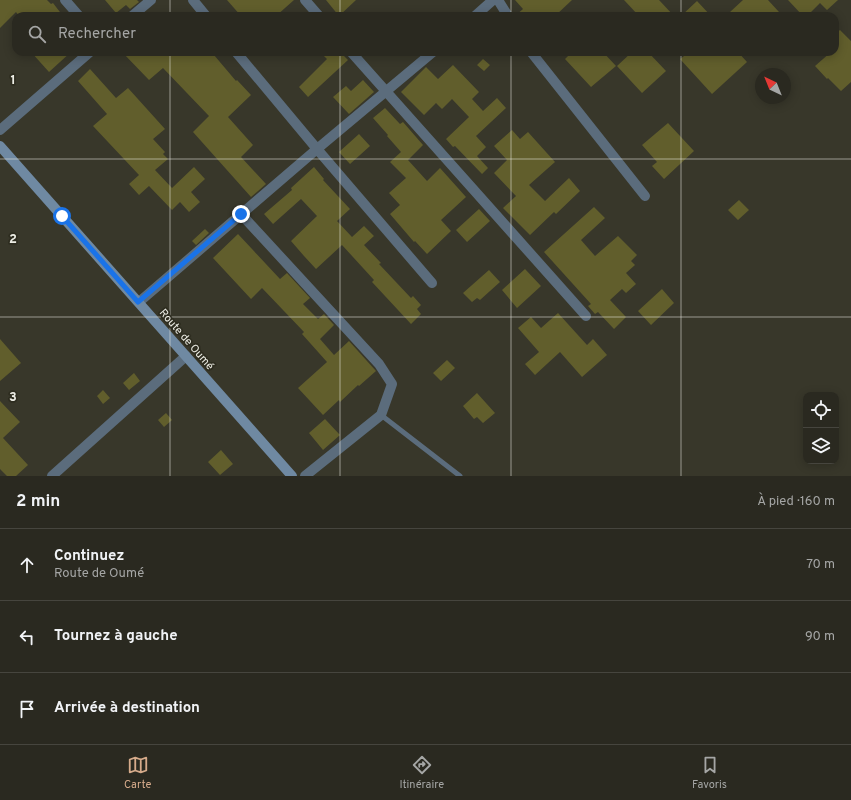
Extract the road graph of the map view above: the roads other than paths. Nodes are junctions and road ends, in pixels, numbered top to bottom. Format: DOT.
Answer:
graph roads {
  1 [pos="65,0"];
  2 [pos="151,0"];
  3 [pos="193,0"];
  4 [pos="305,0"];
  5 [pos="494,0"];
  6 [pos="498,0"];
  7 [pos="76,12"];
  8 [pos="137,12"];
  9 [pos="203,12"];
  10 [pos="316,12"];
  11 [pos="480,12"];
  12 [pos="506,12"];
  13 [pos="85,56"];
  14 [pos="239,56"];
  15 [pos="354,56"];
  16 [pos="428,56"];
  17 [pos="534,56"];
  18 [pos="386,92"];
  19 [pos="0,130"];
  20 [pos="0,146"];
  21 [pos="317,149"];
  22 [pos="645,196"];
  23 [pos="241,214"];
  24 [pos="432,283"];
  25 [pos="138,302"];
  26 [pos="586,316"];
  27 [pos="186,356"];
  28 [pos="381,415"];
  29 [pos="52,476"];
  30 [pos="292,476"];
  31 [pos="305,476"];
  32 [pos="460,476"];
  1 -- 7 [label="street"];
  2 -- 8 [label="street"];
  3 -- 9 [label="street"];
  4 -- 10 [label="street"];
  5 -- 11 [label="street"];
  6 -- 12 [label="street"];
  13 -- 19 [label="street"];
  14 -- 21 [label="street"];
  15 -- 18 [label="street"];
  16 -- 18 [label="street"];
  17 -- 22 [label="street"];
  18 -- 21 [label="street"];
  18 -- 26 [label="street"];
  20 -- 25 [label="street, Route de Oumé"];
  21 -- 23 [label="street"];
  21 -- 24 [label="street"];
  23 -- 25 [label="street"];
  23 -- 28 [label="street"];
  25 -- 27 [label="street, Route de Oumé"];
  27 -- 29 [label="street"];
  27 -- 30 [label="street, Route de Oumé"];
  28 -- 31 [label="street"];
  28 -- 32 [label="lane"];
}
